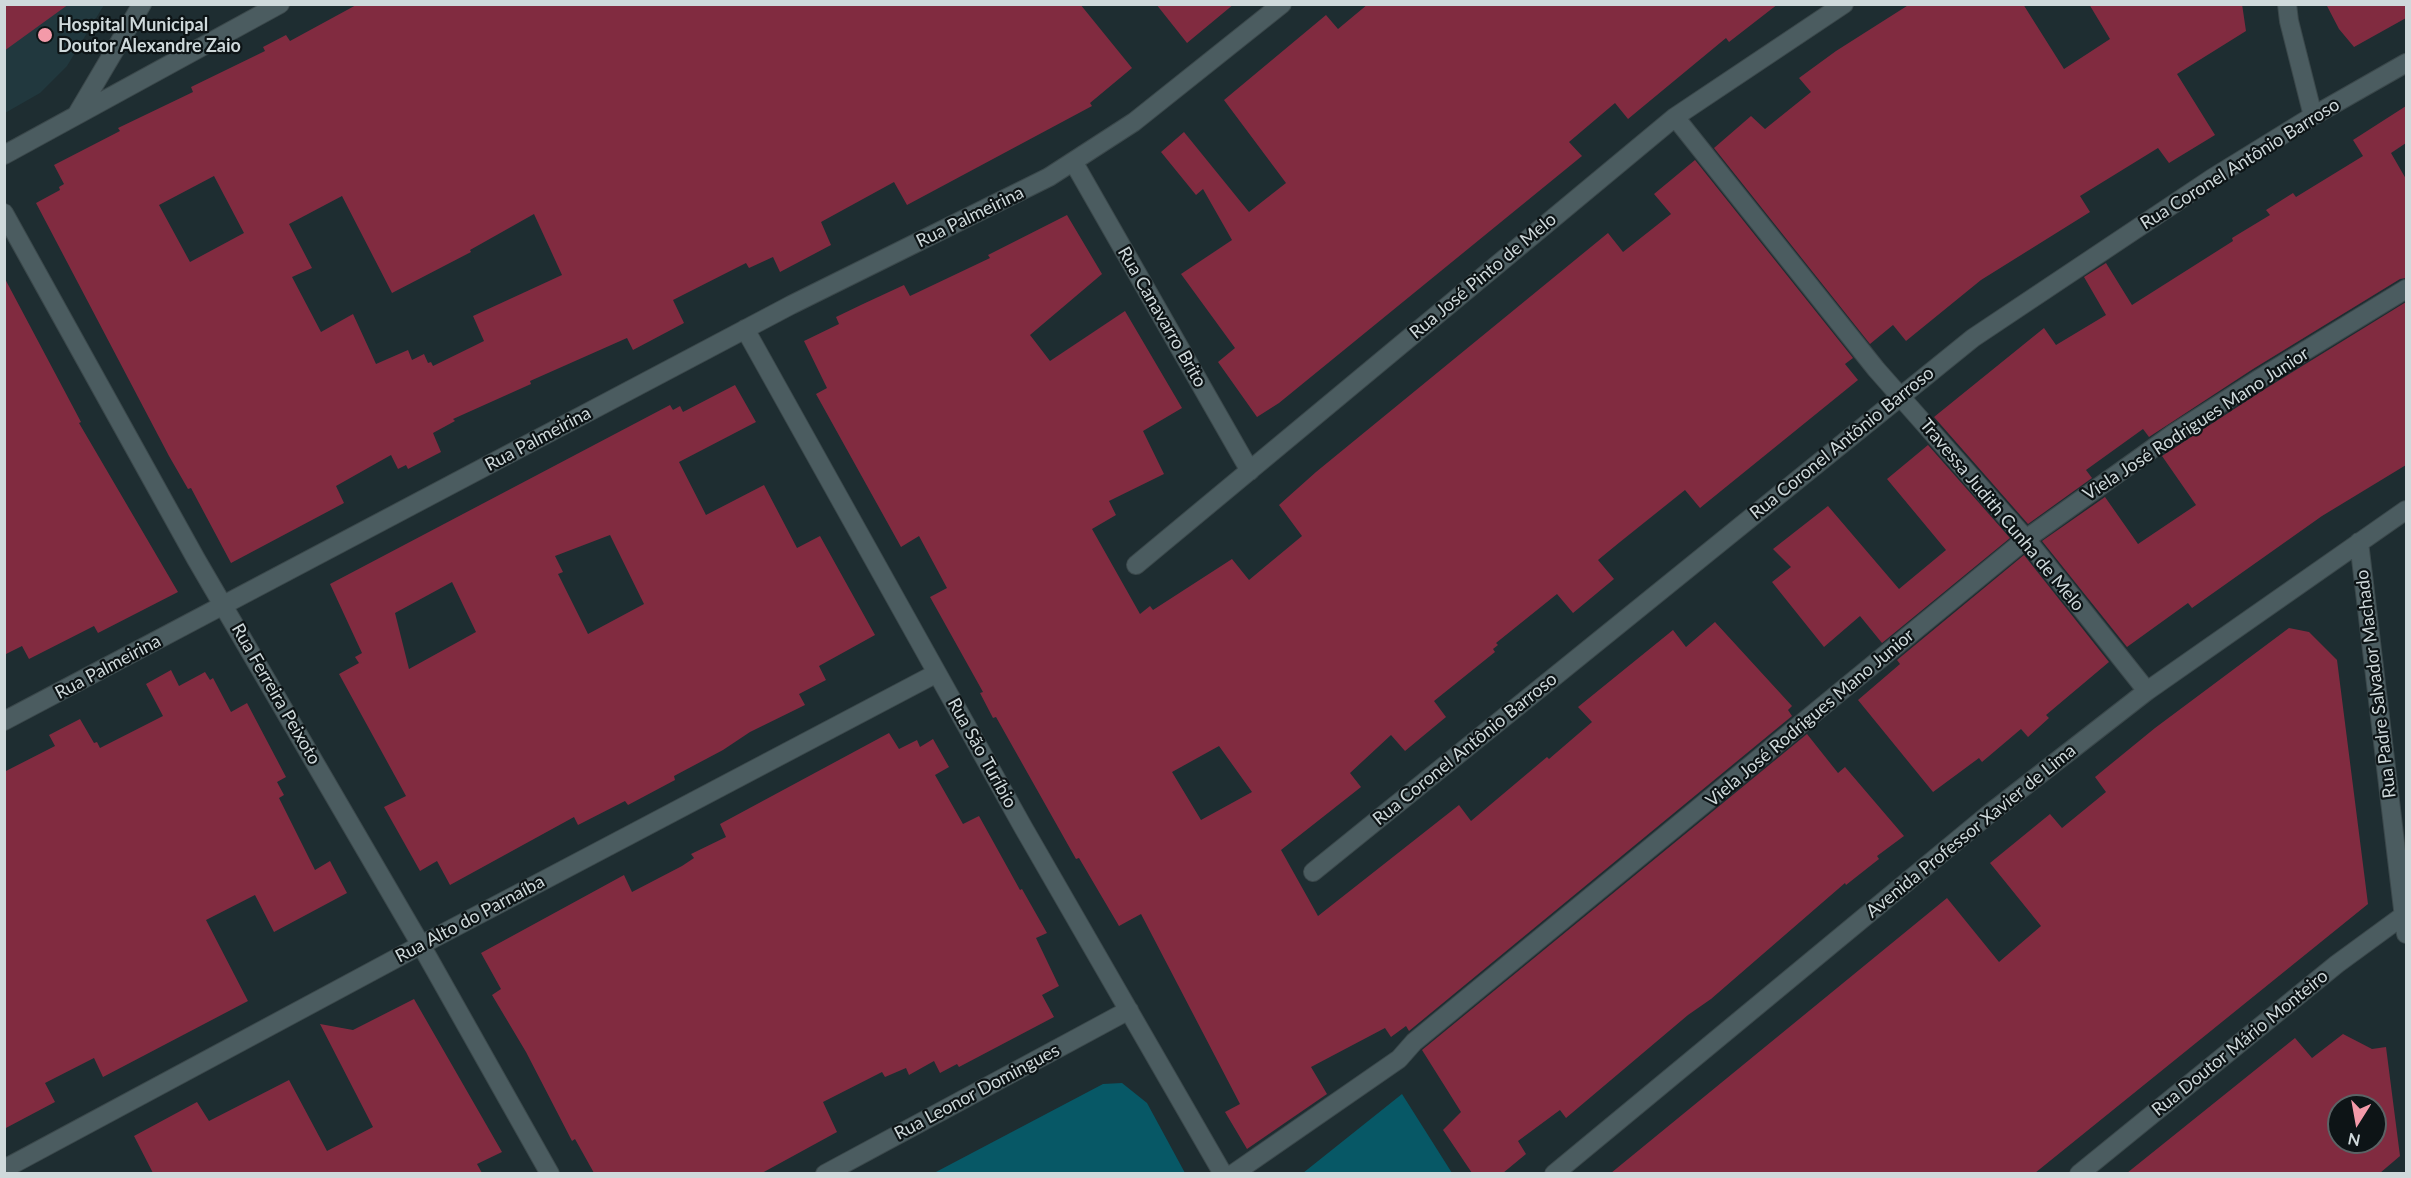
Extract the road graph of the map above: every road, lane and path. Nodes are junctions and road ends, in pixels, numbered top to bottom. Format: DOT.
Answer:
graph roads {
  1 [pos="142,4"];
  2 [pos="280,4"];
  3 [pos="1282,4"];
  4 [pos="1844,4"];
  5 [pos="2287,4"];
  6 [pos="2406,63"];
  7 [pos="76,116"];
  8 [pos="2313,116"];
  9 [pos="1675,117"];
  10 [pos="4,154"];
  11 [pos="1074,163"];
  12 [pos="4,213"];
  13 [pos="2406,289"];
  14 [pos="745,329"];
  15 [pos="1900,396"];
  16 [pos="1250,471"];
  17 [pos="2406,510"];
  18 [pos="2026,539"];
  19 [pos="2359,542"];
  20 [pos="1136,565"];
  21 [pos="224,607"];
  22 [pos="937,673"];
  23 [pos="2147,691"];
  24 [pos="4,721"];
  25 [pos="1313,872"];
  26 [pos="2404,915"];
  27 [pos="2406,934"];
  28 [pos="421,945"];
  29 [pos="1129,1010"];
  30 [pos="4,1169"];
  31 [pos="550,1173"];
  32 [pos="825,1173"];
  33 [pos="1223,1173"];
  34 [pos="1233,1173"];
  35 [pos="1554,1173"];
  36 [pos="2079,1173"];
  1 -- 7 [label="street"];
  2 -- 7 [label="street"];
  3 -- 11 [label="street, Rua Palmeirina"];
  4 -- 9 [label="street, Rua José Pinto de Melo"];
  5 -- 8 [label="street"];
  6 -- 8 [label="street, Rua Coronel Antônio Barroso"];
  7 -- 10 [label="street"];
  8 -- 15 [label="street, Rua Coronel Antônio Barroso"];
  9 -- 15 [label="street, Travessa Judith Cunha de Melo"];
  9 -- 16 [label="street, Rua José Pinto de Melo"];
  11 -- 14 [label="street, Rua Palmeirina"];
  11 -- 16 [label="street, Rua Canavarro Brito"];
  12 -- 21 [label="street, Rua Ferreira Peixoto"];
  13 -- 18 [label="street, Viela José Rodrigues Mano Junior"];
  14 -- 21 [label="street, Rua Palmeirina"];
  14 -- 22 [label="street, Rua São Turíbio"];
  15 -- 18 [label="street, Travessa Judith Cunha de Melo"];
  15 -- 25 [label="street, Rua Coronel Antônio Barroso"];
  16 -- 20 [label="street, Rua José Pinto de Melo"];
  17 -- 19 [label="street, Avenida Professor Xavier de Lima"];
  18 -- 23 [label="street, Travessa Judith Cunha de Melo"];
  18 -- 34 [label="street, Viela José Rodrigues Mano Junior"];
  19 -- 23 [label="street, Avenida Professor Xavier de Lima"];
  19 -- 26 [label="street, Rua Padre Salvador Machado"];
  21 -- 24 [label="street, Rua Palmeirina"];
  21 -- 28 [label="street, Rua Ferreira Peixoto"];
  22 -- 28 [label="street, Rua Alto do Parnaíba"];
  22 -- 29 [label="street, Rua São Turíbio"];
  23 -- 35 [label="street, Avenida Professor Xavier de Lima"];
  26 -- 27 [label="street, Rua Padre Salvador Machado"];
  26 -- 36 [label="street, Rua Doutor Mário Monteiro"];
  28 -- 30 [label="street, Rua Alto do Parnaíba"];
  28 -- 31 [label="street, Rua Ferreira Peixoto"];
  29 -- 32 [label="street, Rua Leonor Domingues"];
  29 -- 33 [label="street, Rua São Turíbio"];
}
